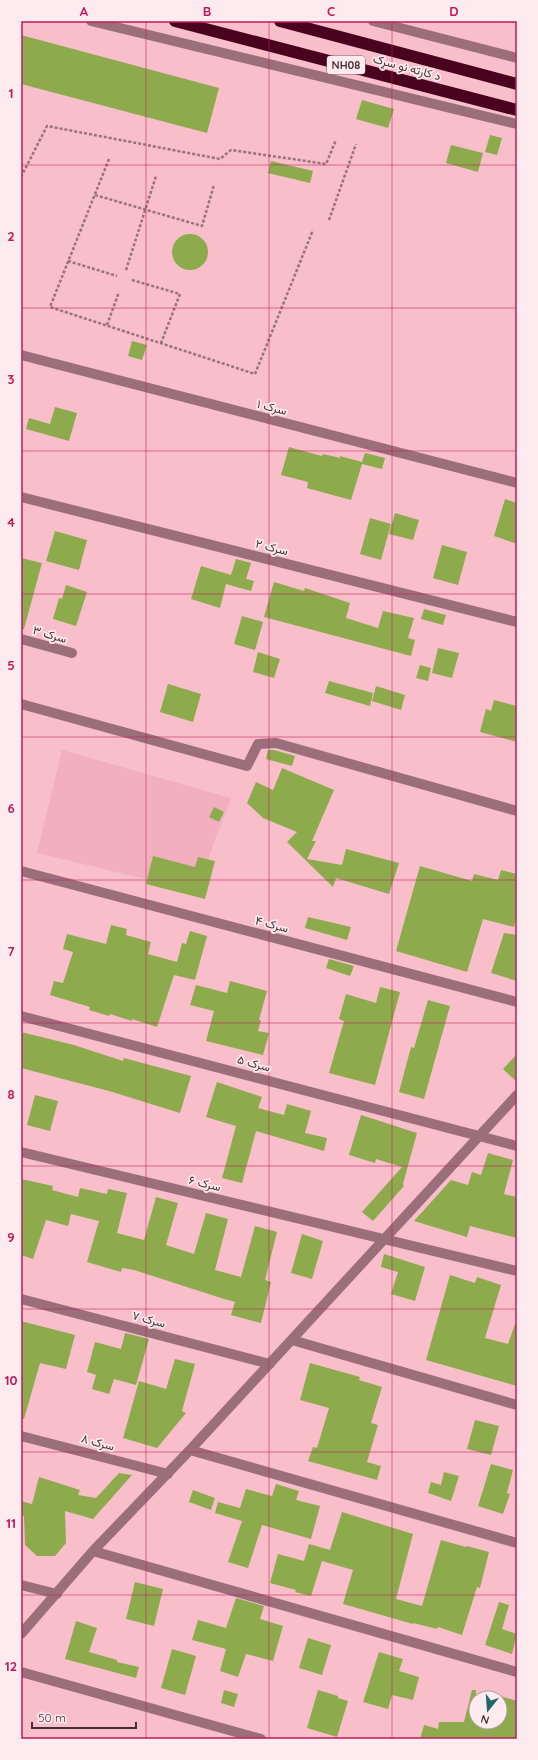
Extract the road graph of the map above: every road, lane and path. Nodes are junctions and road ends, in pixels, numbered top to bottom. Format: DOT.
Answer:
graph roads {
  1 [pos="90,21"];
  2 [pos="174,21"];
  3 [pos="280,21"];
  4 [pos="372,21"];
  5 [pos="517,58"];
  6 [pos="517,84"];
  7 [pos="517,110"];
  8 [pos="517,124"];
  9 [pos="336,140"];
  10 [pos="356,144"];
  11 [pos="109,159"];
  12 [pos="156,176"];
  13 [pos="21,178"];
  14 [pos="214,185"];
  15 [pos="95,195"];
  16 [pos="144,209"];
  17 [pos="329,220"];
  18 [pos="312,230"];
  19 [pos="68,261"];
  20 [pos="126,270"];
  21 [pos="118,276"];
  22 [pos="132,280"];
  23 [pos="118,292"];
  24 [pos="106,325"];
  25 [pos="161,343"];
  26 [pos="21,355"];
  27 [pos="517,483"];
  28 [pos="21,497"];
  29 [pos="517,622"];
  30 [pos="21,639"];
  31 [pos="72,654"];
  32 [pos="21,704"];
  33 [pos="517,811"];
  34 [pos="22,874"];
  35 [pos="517,1002"];
  36 [pos="21,1016"];
  37 [pos="517,1095"];
  38 [pos="480,1137"];
  39 [pos="517,1146"];
  40 [pos="21,1152"];
  41 [pos="383,1240"];
  42 [pos="517,1271"];
  43 [pos="21,1299"];
  44 [pos="292,1340"];
  45 [pos="270,1364"];
  46 [pos="517,1405"];
  47 [pos="21,1436"];
  48 [pos="190,1450"];
  49 [pos="168,1474"];
  50 [pos="517,1543"];
  51 [pos="93,1551"];
  52 [pos="21,1585"];
  53 [pos="57,1594"];
  54 [pos="21,1634"];
  55 [pos="21,1672"];
  56 [pos="517,1672"];
  57 [pos="260,1739"];
  1 -- 8 [label="street"];
  2 -- 7 [label="highway, د کارته نو سړک / NH08"];
  3 -- 6 [label="highway, د کارته نو سړک / NH08"];
  4 -- 5 [label="street"];
  9 -- 13 [label="path"];
  10 -- 17 [label="path"];
  11 -- 15 [label="path"];
  12 -- 16 [label="path"];
  14 -- 16 [label="path"];
  15 -- 16 [label="path"];
  15 -- 19 [label="path"];
  16 -- 20 [label="path"];
  18 -- 25 [label="path"];
  19 -- 21 [label="path"];
  19 -- 24 [label="path"];
  22 -- 25 [label="path"];
  23 -- 24 [label="path"];
  24 -- 25 [label="path"];
  26 -- 27 [label="street, سرک ۱"];
  28 -- 29 [label="street, سرک ۲"];
  30 -- 31 [label="street, سرک ۳"];
  32 -- 33 [label="street"];
  34 -- 35 [label="street, سرک ۴"];
  36 -- 38 [label="street, سرک ۵"];
  37 -- 38 [label="street"];
  38 -- 39 [label="street, سرک ۵"];
  38 -- 41 [label="street"];
  40 -- 41 [label="street, سرک ۶"];
  41 -- 42 [label="street, سرک ۶"];
  41 -- 44 [label="street"];
  43 -- 45 [label="street, سرک ۷"];
  44 -- 45 [label="street"];
  44 -- 46 [label="street"];
  45 -- 48 [label="street"];
  47 -- 49 [label="street, سرک ۸"];
  48 -- 49 [label="street"];
  48 -- 50 [label="street"];
  49 -- 51 [label="street"];
  51 -- 53 [label="street"];
  51 -- 56 [label="street"];
  52 -- 53 [label="street"];
  53 -- 54 [label="street"];
  55 -- 57 [label="street"];
}
